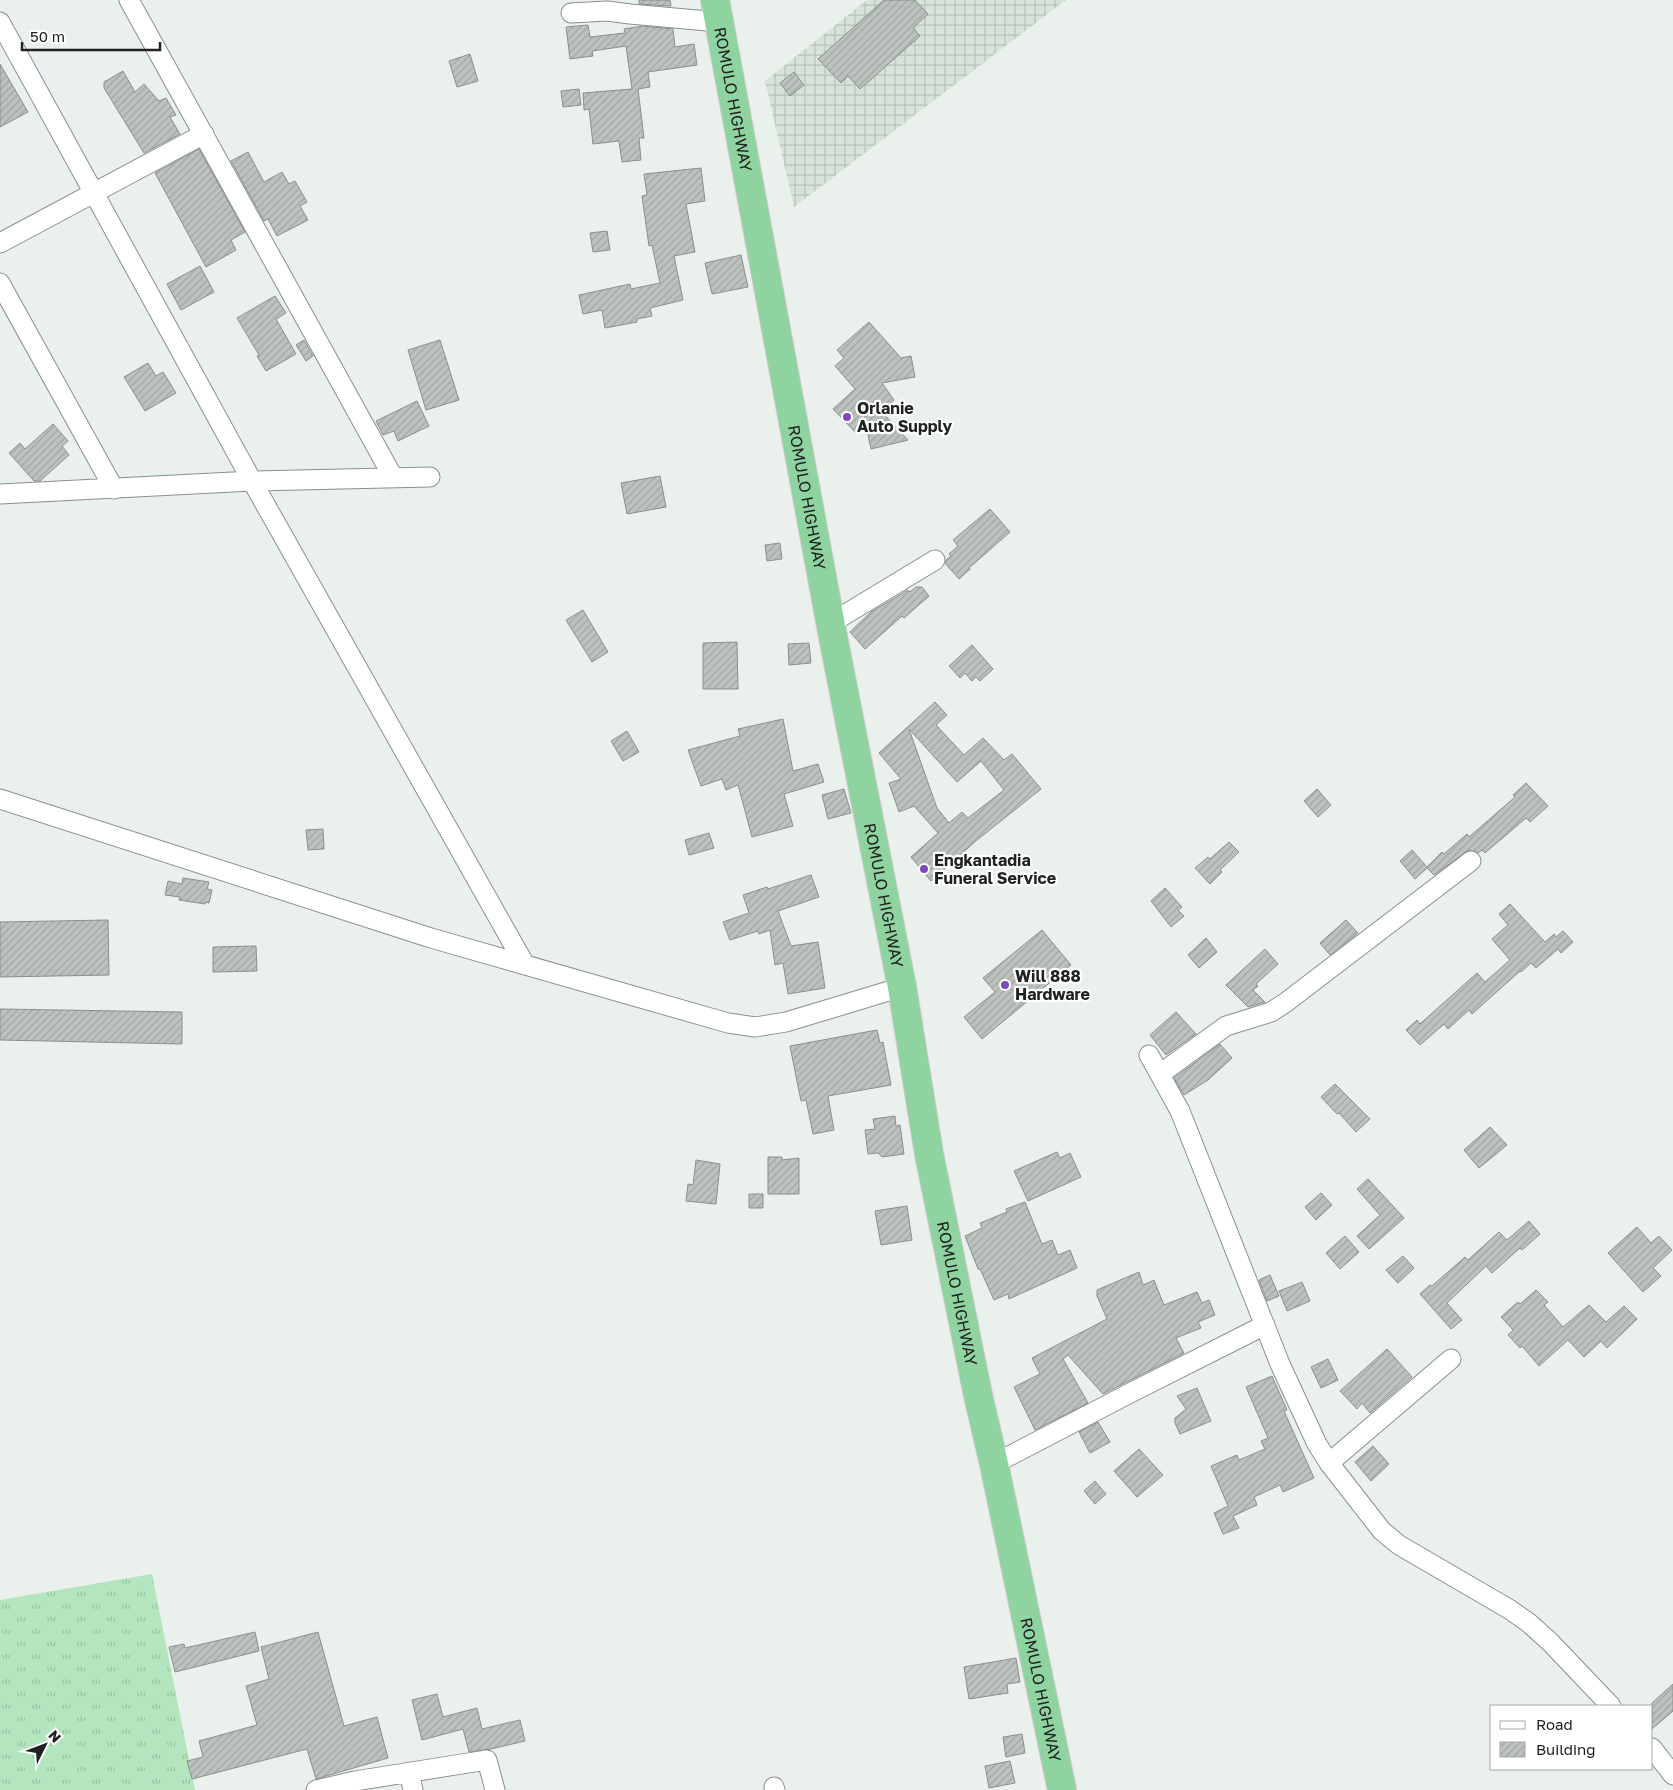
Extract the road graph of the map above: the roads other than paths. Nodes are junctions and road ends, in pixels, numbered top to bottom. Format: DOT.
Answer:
graph roads {
  1 [pos="129,0"];
  2 [pos="717,11"];
  3 [pos="571,13"];
  4 [pos="0,22"];
  5 [pos="204,134"];
  6 [pos="93,194"];
  7 [pos="0,243"];
  8 [pos="0,283"];
  9 [pos="394,477"];
  10 [pos="430,477"];
  11 [pos="252,481"];
  12 [pos="114,489"];
  13 [pos="0,494"];
  14 [pos="935,560"];
  15 [pos="831,623"];
  16 [pos="0,799"];
  17 [pos="1471,861"];
  18 [pos="525,965"];
  19 [pos="902,987"];
  20 [pos="1149,1055"];
  21 [pos="1160,1074"];
  22 [pos="1265,1325"];
  23 [pos="1451,1359"];
  24 [pos="1329,1462"];
  25 [pos="994,1464"];
  26 [pos="1610,1705"];
  27 [pos="1653,1749"];
  28 [pos="1673,1775"];
  29 [pos="411,1781"];
  30 [pos="325,1789"];
  31 [pos="495,1790"];
  32 [pos="1062,1790"];
  1 -- 5 [label="street"];
  2 -- 3 [label="street"];
  2 -- 15 [label="highway, ROMULO HIGHWAY"];
  4 -- 6 [label="street"];
  5 -- 6 [label="street"];
  5 -- 9 [label="street"];
  6 -- 7 [label="street"];
  6 -- 11 [label="street"];
  8 -- 12 [label="street"];
  9 -- 10 [label="street"];
  9 -- 11 [label="street"];
  11 -- 12 [label="street"];
  11 -- 18 [label="street"];
  12 -- 13 [label="street"];
  14 -- 15 [label="street"];
  15 -- 19 [label="highway, ROMULO HIGHWAY"];
  16 -- 18 [label="street"];
  17 -- 21 [label="street"];
  18 -- 19 [label="street"];
  19 -- 25 [label="highway, ROMULO HIGHWAY"];
  20 -- 21 [label="street"];
  21 -- 22 [label="street"];
  22 -- 24 [label="street"];
  22 -- 25 [label="street"];
  23 -- 24 [label="street"];
  24 -- 26 [label="street"];
  25 -- 32 [label="highway, ROMULO HIGHWAY"];
  27 -- 28 [label="street"];
  29 -- 30 [label="street"];
  29 -- 31 [label="street"];
}
